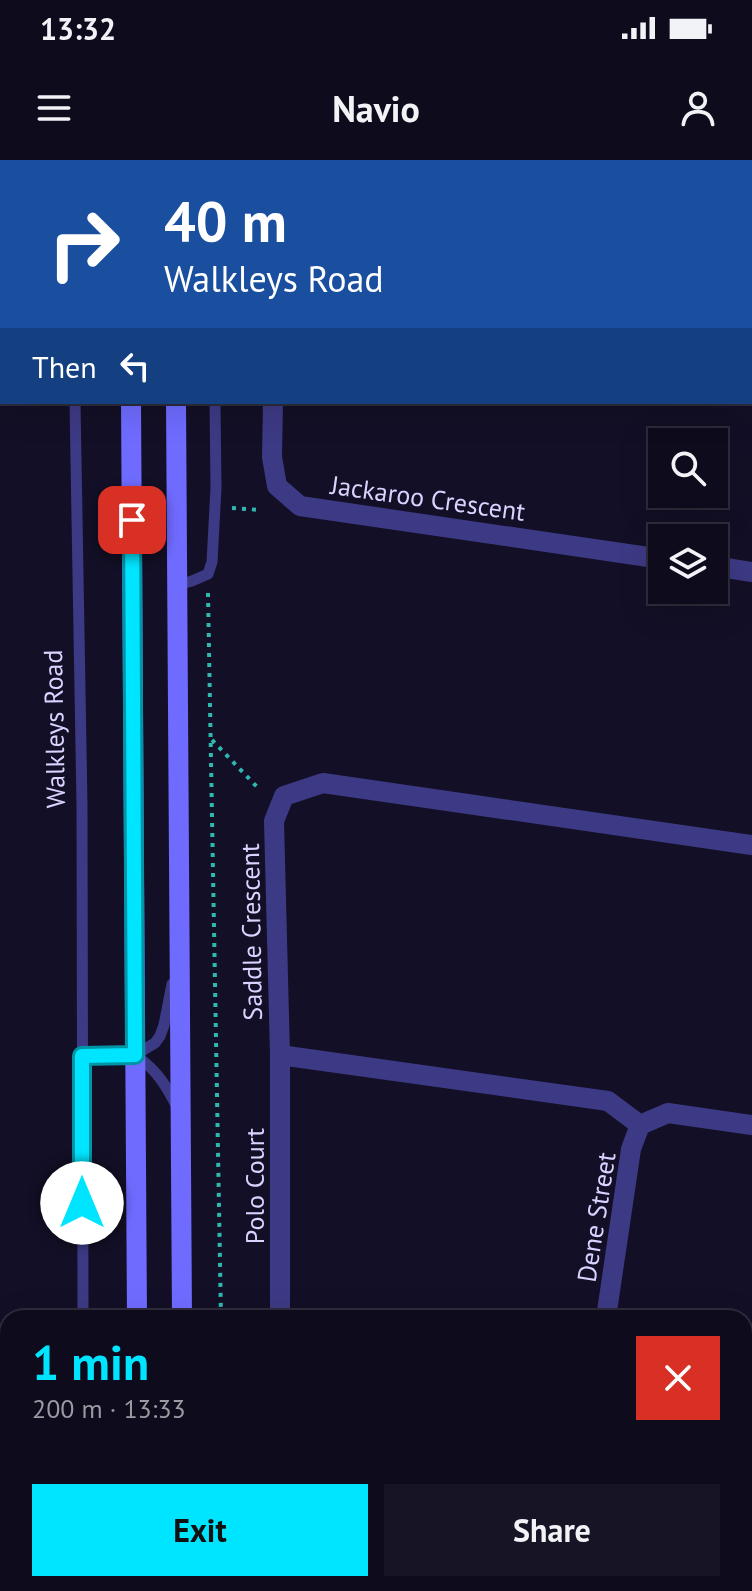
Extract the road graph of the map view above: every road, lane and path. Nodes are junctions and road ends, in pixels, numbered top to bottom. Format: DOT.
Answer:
graph roads {
  1 [pos="75,404"];
  2 [pos="131,404"];
  3 [pos="176,404"];
  4 [pos="215,404"];
  5 [pos="273,404"];
  6 [pos="215,507"];
  7 [pos="261,510"];
  8 [pos="648,557"];
  9 [pos="728,568"];
  10 [pos="752,572"];
  11 [pos="208,574"];
  12 [pos="177,585"];
  13 [pos="210,739"];
  14 [pos="260,790"];
  15 [pos="752,845"];
  16 [pos="180,938"];
  17 [pos="135,1055"];
  18 [pos="280,1055"];
  19 [pos="82,1056"];
  20 [pos="181,1116"];
  21 [pos="640,1125"];
  22 [pos="752,1125"];
  23 [pos="83,1310"];
  24 [pos="137,1310"];
  25 [pos="182,1310"];
  26 [pos="221,1310"];
  27 [pos="280,1310"];
  28 [pos="607,1310"];
  1 -- 19 [label="lane, Walkleys Road"];
  2 -- 17 [label="main road"];
  3 -- 12 [label="main road"];
  4 -- 6 [label="lane"];
  5 -- 8 [label="street, Jackaroo Crescent"];
  6 -- 7 [label="path"];
  6 -- 11 [label="lane"];
  9 -- 10 [label="street"];
  11 -- 12 [label="lane"];
  11 -- 13 [label="path"];
  12 -- 16 [label="main road"];
  13 -- 14 [label="path"];
  13 -- 26 [label="path"];
  15 -- 18 [label="street, Saddle Crescent"];
  16 -- 17 [label="lane"];
  16 -- 20 [label="main road"];
  17 -- 19 [label="lane"];
  17 -- 20 [label="lane"];
  17 -- 24 [label="main road"];
  18 -- 21 [label="street, Saddle Crescent"];
  18 -- 27 [label="street, Polo Court"];
  19 -- 23 [label="lane, Walkleys Road"];
  20 -- 25 [label="main road"];
  21 -- 22 [label="street"];
  21 -- 28 [label="street, Dene Street"];
}
